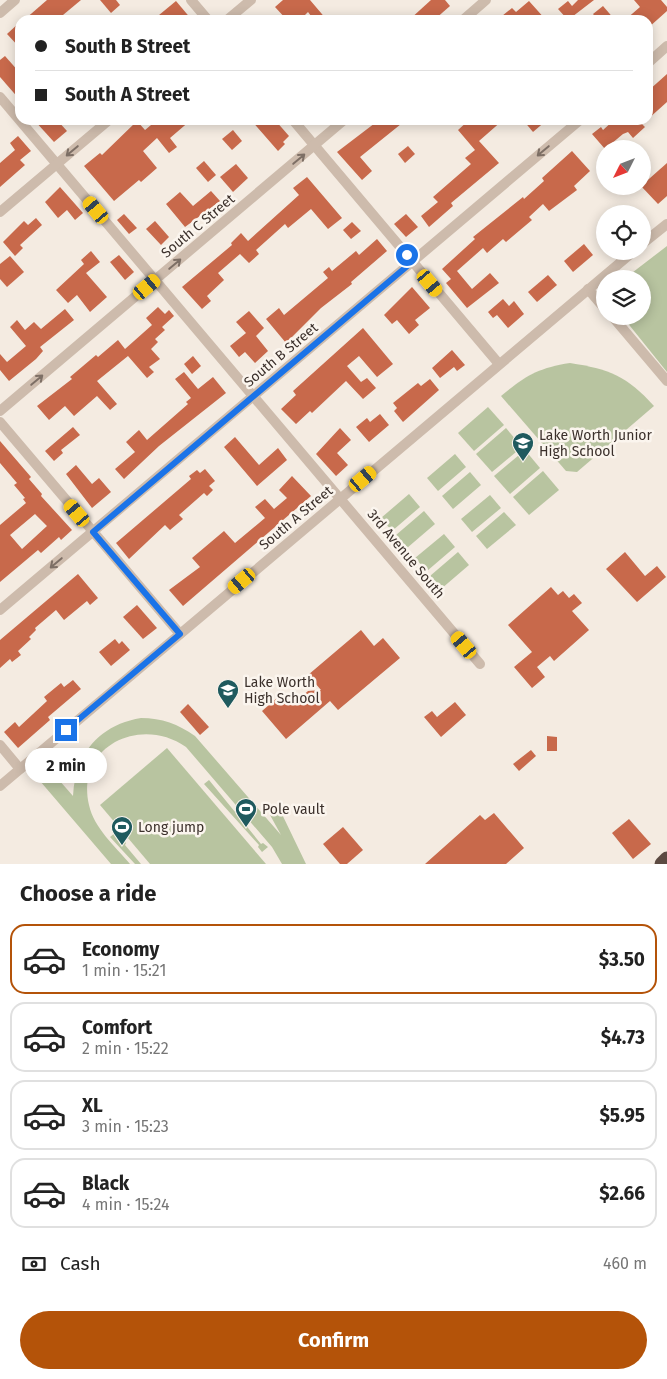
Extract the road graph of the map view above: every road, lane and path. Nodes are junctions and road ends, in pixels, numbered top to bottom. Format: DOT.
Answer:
graph roads {
  1 [pos="15,0"];
  2 [pos="191,0"];
  3 [pos="251,0"];
  4 [pos="486,0"];
  5 [pos="0,13"];
  6 [pos="204,15"];
  7 [pos="233,15"];
  8 [pos="469,15"];
  9 [pos="667,46"];
  10 [pos="653,59"];
  11 [pos="0,97"];
  12 [pos="15,115"];
  13 [pos="24,125"];
  14 [pos="103,125"];
  15 [pos="297,125"];
  16 [pos="338,125"];
  17 [pos="574,125"];
  18 [pos="314,145"];
  19 [pos="57,164"];
  20 [pos="0,212"];
  21 [pos="667,224"];
  22 [pos="651,237"];
  23 [pos="623,260"];
  24 [pos="412,262"];
  25 [pos="155,280"];
  26 [pos="588,289"];
  27 [pos="596,298"];
  28 [pos="620,325"];
  29 [pos="499,364"];
  30 [pos="667,382"];
  31 [pos="254,396"];
  32 [pos="0,411"];
  33 [pos="0,422"];
  34 [pos="340,498"];
  35 [pos="93,532"];
  36 [pos="0,610"];
  37 [pos="180,634"];
  38 [pos="480,664"];
  39 [pos="0,746"];
  40 [pos="20,769"];
  41 [pos="0,786"];
  42 [pos="667,859"];
  43 [pos="662,864"];
  1 -- 5 [label="street"];
  2 -- 6 [label="street"];
  3 -- 7 [label="street"];
  4 -- 8 [label="street"];
  9 -- 10 [label="street"];
  11 -- 12 [label="street, 3rd Avenue South"];
  13 -- 19 [label="street, 3rd Avenue South"];
  14 -- 19 [label="street, one-way"];
  15 -- 18 [label="street"];
  16 -- 18 [label="street, South C Street"];
  17 -- 24 [label="street, South B Street, one-way"];
  18 -- 24 [label="street"];
  25 -- 18 [label="street, South C Street, one-way"];
  19 -- 20 [label="street"];
  19 -- 25 [label="street, 3rd Avenue South"];
  21 -- 22 [label="street"];
  23 -- 26 [label="street, South A Street"];
  24 -- 29 [label="street"];
  24 -- 31 [label="street, South B Street"];
  25 -- 31 [label="street, 3rd Avenue South"];
  32 -- 25 [label="street, South C Street, one-way"];
  26 -- 27 [label="street"];
  26 -- 29 [label="street, South A Street"];
  28 -- 30 [label="street"];
  29 -- 34 [label="street, South A Street"];
  31 -- 34 [label="street, 3rd Avenue South"];
  31 -- 35 [label="street, South B Street"];
  33 -- 35 [label="street"];
  34 -- 37 [label="street, South A Street"];
  34 -- 38 [label="street, 3rd Avenue South"];
  35 -- 36 [label="street, South B Street, one-way"];
  35 -- 37 [label="street"];
  37 -- 40 [label="street, South A Street"];
  39 -- 40 [label="street"];
  40 -- 41 [label="street, South A Street"];
  42 -- 43 [label="highway"];
}
